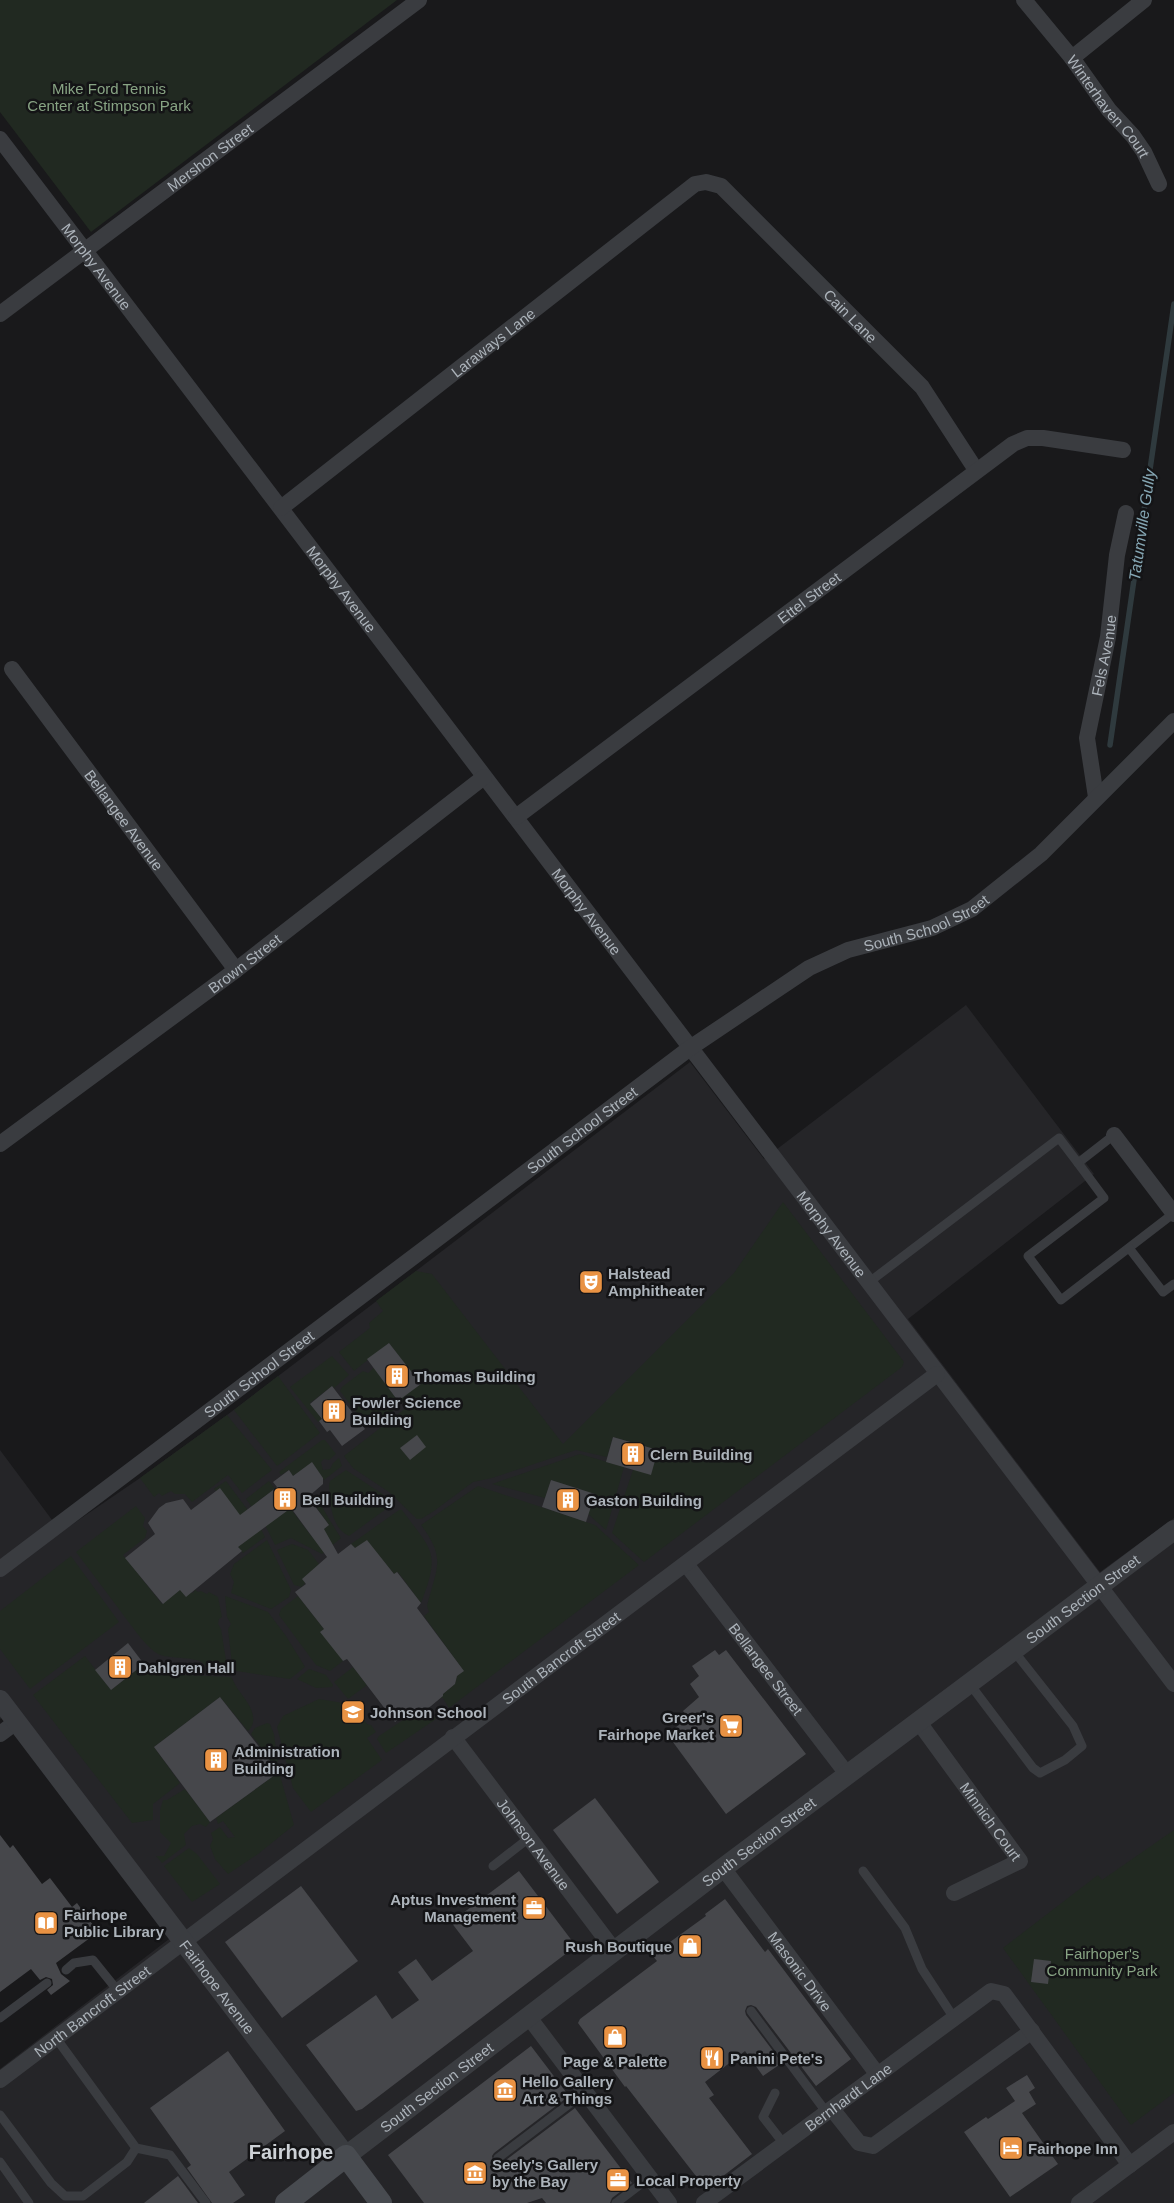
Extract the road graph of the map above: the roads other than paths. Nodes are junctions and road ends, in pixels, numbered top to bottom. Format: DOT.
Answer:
graph roads {
  1 [pos="419,0"];
  2 [pos="1024,0"];
  3 [pos="1144,0"];
  4 [pos="1072,58"];
  5 [pos="0,140"];
  6 [pos="706,182"];
  7 [pos="1159,184"];
  8 [pos="84,250"];
  9 [pos="0,314"];
  10 [pos="1123,450"];
  11 [pos="976,470"];
  12 [pos="282,508"];
  13 [pos="1126,513"];
  14 [pos="12,669"];
  15 [pos="1174,721"];
  16 [pos="484,777"];
  17 [pos="1096,797"];
  18 [pos="516,817"];
  19 [pos="236,970"];
  20 [pos="690,1048"];
  21 [pos="1114,1135"];
  22 [pos="0,1144"];
  23 [pos="1078,1163"];
  24 [pos="1174,1213"];
  25 [pos="1129,1248"];
  26 [pos="868,1283"];
  27 [pos="1174,1284"];
  28 [pos="937,1374"];
  29 [pos="1174,1530"];
  30 [pos="686,1564"];
  31 [pos="0,1569"];
  32 [pos="1098,1585"];
  33 [pos="1012,1650"];
  34 [pos="969,1683"];
  35 [pos="1174,1684"];
  36 [pos="0,1700"];
  37 [pos="918,1721"];
  38 [pos="16,1722"];
  39 [pos="0,1734"];
  40 [pos="453,1737"];
  41 [pos="847,1774"];
  42 [pos="529,1838"];
  43 [pos="493,1866"];
  44 [pos="723,1868"];
  45 [pos="863,1871"];
  46 [pos="954,1893"];
  47 [pos="185,1941"];
  48 [pos="614,1950"];
  49 [pos="66,1970"];
  50 [pos="47,1983"];
  51 [pos="118,1991"];
  52 [pos="751,2011"];
  53 [pos="528,2016"];
  54 [pos="0,2018"];
  55 [pos="954,2018"];
  56 [pos="1032,2031"];
  57 [pos="56,2038"];
  58 [pos="878,2075"];
  59 [pos="0,2080"];
  60 [pos="585,2092"];
  61 [pos="774,2093"];
  62 [pos="829,2111"];
  63 [pos="0,2116"];
  64 [pos="1174,2132"];
  65 [pos="784,2144"];
  66 [pos="136,2148"];
  67 [pos="346,2156"];
  68 [pos="498,2158"];
  69 [pos="0,2162"];
  70 [pos="1130,2165"];
  71 [pos="650,2177"];
  72 [pos="29,2203"];
  73 [pos="206,2203"];
  74 [pos="286,2203"];
  75 [pos="382,2203"];
  76 [pos="616,2203"];
  77 [pos="670,2203"];
  78 [pos="704,2203"];
  79 [pos="1080,2203"];
  1 -- 8 [label="street, Mershon Street"];
  2 -- 4 [label="street"];
  3 -- 4 [label="street, Winterhaven Court"];
  4 -- 7 [label="street, Winterhaven Court"];
  5 -- 8 [label="street, Morphy Avenue"];
  6 -- 11 [label="street, Cain Lane"];
  6 -- 12 [label="street, Laraways Lane"];
  8 -- 9 [label="street, Mershon Street"];
  8 -- 12 [label="street, Morphy Avenue"];
  10 -- 11 [label="street, Ettel Street"];
  11 -- 18 [label="street, Ettel Street"];
  12 -- 16 [label="street, Morphy Avenue"];
  13 -- 17 [label="street, Fels Avenue"];
  14 -- 19 [label="street, Bellangee Avenue"];
  15 -- 17 [label="street, South School Street"];
  16 -- 18 [label="street, Morphy Avenue"];
  16 -- 19 [label="street, Brown Street"];
  17 -- 20 [label="street, South School Street"];
  18 -- 20 [label="street, Morphy Avenue"];
  19 -- 22 [label="street, Brown Street"];
  20 -- 26 [label="street, Morphy Avenue"];
  20 -- 31 [label="street, South School Street"];
  21 -- 23 [label="lane"];
  21 -- 24 [label="street"];
  23 -- 25 [label="lane"];
  23 -- 26 [label="lane"];
  24 -- 25 [label="lane"];
  25 -- 27 [label="lane"];
  26 -- 28 [label="street, Morphy Avenue"];
  28 -- 30 [label="street, South Bancroft Street"];
  28 -- 32 [label="street, Morphy Avenue"];
  29 -- 32 [label="street, South Section Street"];
  30 -- 40 [label="street, South Bancroft Street"];
  30 -- 41 [label="street, Bellangee Street"];
  32 -- 33 [label="street, South Section Street"];
  32 -- 35 [label="street, Morphy Avenue"];
  33 -- 34 [label="street, South Section Street"];
  33 -- 34 [label="lane"];
  34 -- 37 [label="street, South Section Street"];
  36 -- 38 [label="street, Fairhope Avenue"];
  37 -- 41 [label="street, South Section Street"];
  37 -- 46 [label="street, Minnich Court"];
  38 -- 39 [label="street"];
  38 -- 47 [label="street, Fairhope Avenue"];
  40 -- 42 [label="street, Johnson Avenue"];
  40 -- 47 [label="street, South Bancroft Street"];
  41 -- 44 [label="street, South Section Street"];
  42 -- 43 [label="lane"];
  42 -- 48 [label="street, Johnson Avenue"];
  44 -- 48 [label="street, South Section Street"];
  44 -- 58 [label="street, Masonic Drive"];
  45 -- 55 [label="lane"];
  47 -- 51 [label="street, North Bancroft Street"];
  47 -- 67 [label="street, Fairhope Avenue"];
  48 -- 53 [label="street, South Section Street"];
  49 -- 51 [label="lane"];
  50 -- 54 [label="lane"];
  51 -- 57 [label="street, North Bancroft Street"];
  52 -- 62 [label="lane"];
  53 -- 60 [label="street"];
  53 -- 67 [label="street, South Section Street"];
  55 -- 56 [label="street, Bernhardt Lane"];
  55 -- 58 [label="street, Bernhardt Lane"];
  56 -- 62 [label="street"];
  56 -- 70 [label="street"];
  57 -- 59 [label="street, North Bancroft Street"];
  57 -- 66 [label="lane"];
  58 -- 62 [label="street, Bernhardt Lane"];
  60 -- 68 [label="lane"];
  60 -- 71 [label="street"];
  61 -- 65 [label="lane"];
  62 -- 65 [label="street, Bernhardt Lane"];
  63 -- 66 [label="lane"];
  64 -- 70 [label="street"];
  65 -- 78 [label="street, Bernhardt Lane"];
  66 -- 73 [label="lane"];
  67 -- 74 [label="main road"];
  67 -- 75 [label="main road, Fairhope Avenue"];
  69 -- 72 [label="lane"];
  70 -- 79 [label="street"];
  71 -- 76 [label="lane"];
  71 -- 77 [label="street"];
}
